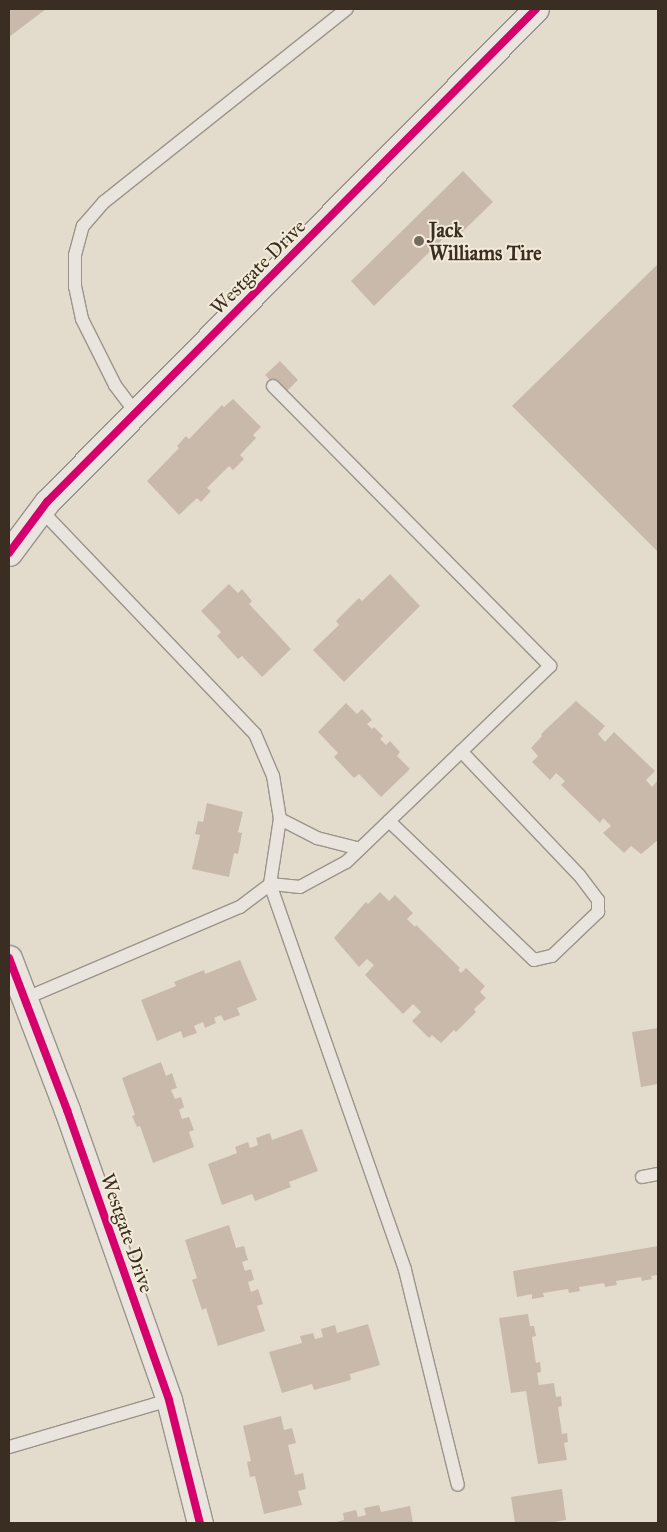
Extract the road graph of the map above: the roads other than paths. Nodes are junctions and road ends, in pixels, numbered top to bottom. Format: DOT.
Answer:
graph roads {
  1 [pos="347,9"];
  2 [pos="536,9"];
  3 [pos="273,386"];
  4 [pos="136,412"];
  5 [pos="41,510"];
  6 [pos="9,553"];
  7 [pos="461,751"];
  8 [pos="280,819"];
  9 [pos="389,821"];
  10 [pos="360,849"];
  11 [pos="270,884"];
  12 [pos="9,958"];
  13 [pos="24,999"];
  14 [pos="658,1174"];
  15 [pos="642,1177"];
  16 [pos="168,1400"];
  17 [pos="9,1447"];
  18 [pos="458,1485"];
  19 [pos="200,1523"];
  1 -- 4 [label="lane"];
  2 -- 4 [label="street, Westgate Drive"];
  3 -- 7 [label="lane"];
  4 -- 5 [label="street, Westgate Drive"];
  5 -- 6 [label="street, Westgate Drive"];
  5 -- 8 [label="lane"];
  7 -- 9 [label="lane"];
  7 -- 9 [label="lane"];
  8 -- 10 [label="lane"];
  8 -- 11 [label="lane"];
  9 -- 10 [label="lane"];
  10 -- 11 [label="lane"];
  11 -- 13 [label="lane"];
  11 -- 18 [label="lane"];
  12 -- 13 [label="street, Westgate Drive"];
  13 -- 16 [label="street, Westgate Drive"];
  14 -- 15 [label="lane"];
  16 -- 17 [label="lane"];
  16 -- 19 [label="street, Westgate Drive"];
}
